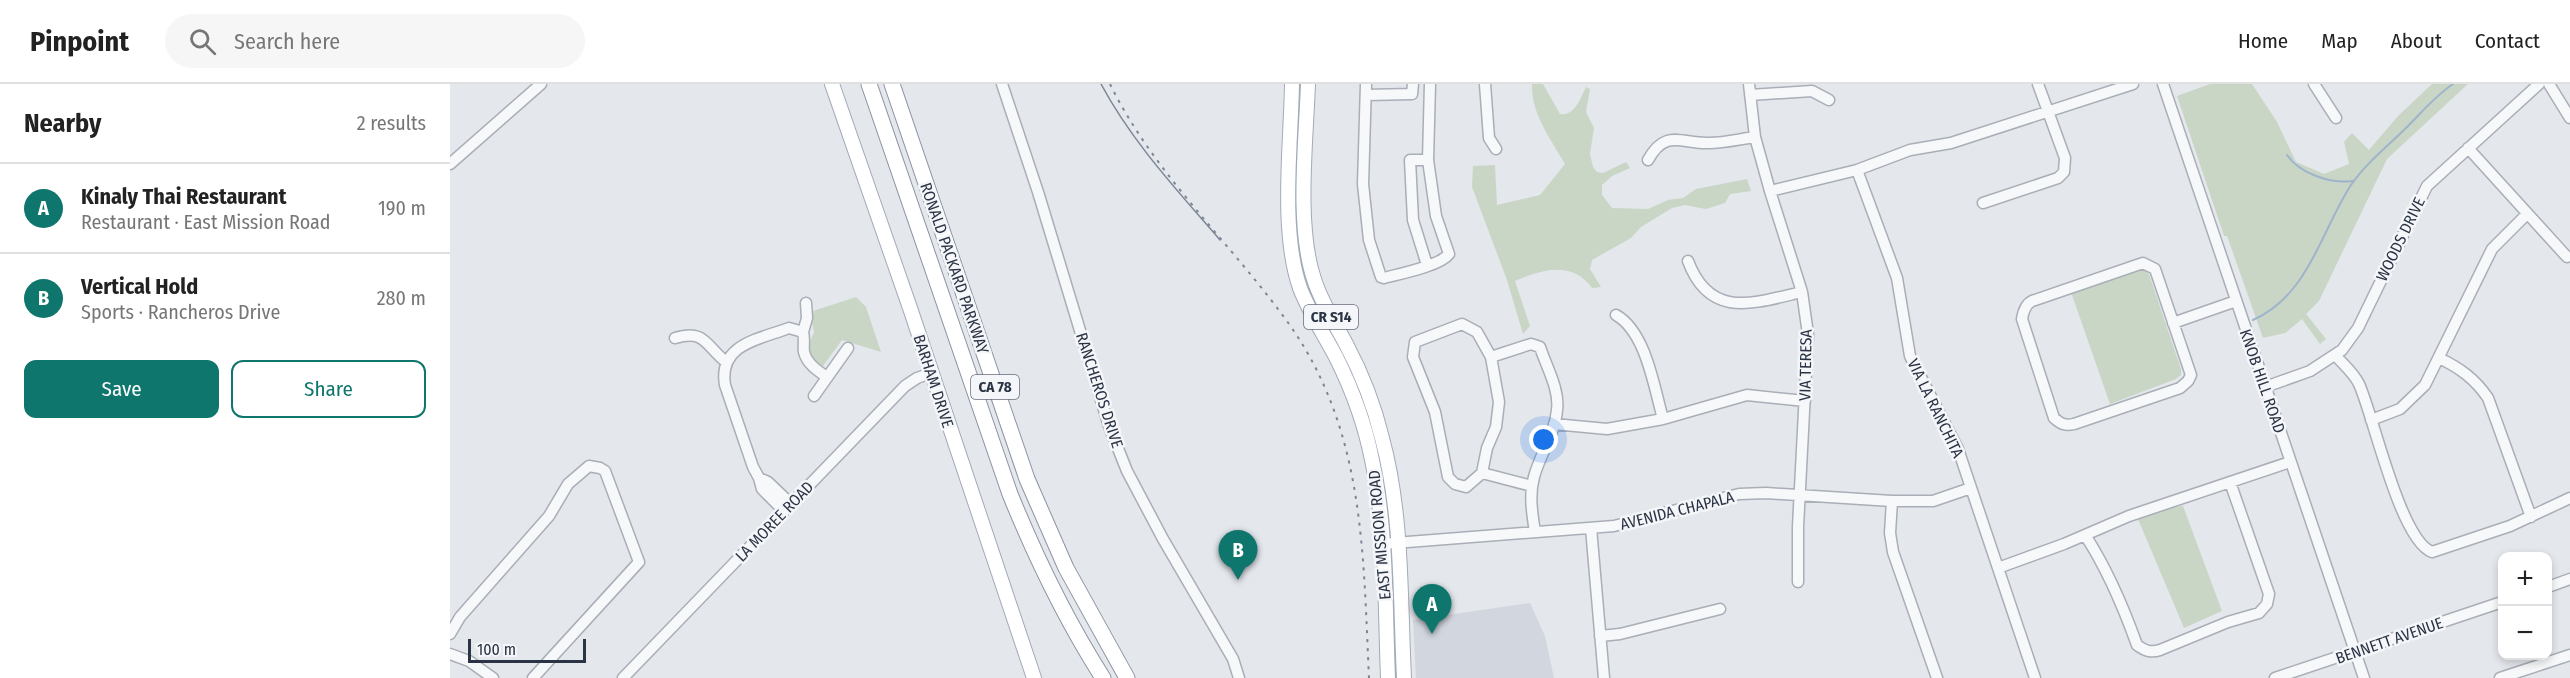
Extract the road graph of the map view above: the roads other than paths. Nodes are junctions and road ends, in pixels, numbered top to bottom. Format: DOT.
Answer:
graph roads {
  1 [pos="541,84"];
  2 [pos="832,84"];
  3 [pos="869,84"];
  4 [pos="892,84"];
  5 [pos="1002,84"];
  6 [pos="1292,84"];
  7 [pos="1308,84"];
  8 [pos="1413,84"];
  9 [pos="1430,84"];
  10 [pos="1485,84"];
  11 [pos="2038,84"];
  12 [pos="2133,84"];
  13 [pos="2163,84"];
  14 [pos="2314,84"];
  15 [pos="2539,84"];
  16 [pos="2549,84"];
  17 [pos="1366,89"];
  18 [pos="1750,90"];
  19 [pos="1829,99"];
  20 [pos="2049,112"];
  21 [pos="2336,118"];
  22 [pos="2570,118"];
  23 [pos="1755,136"];
  24 [pos="2468,148"];
  25 [pos="1496,149"];
  26 [pos="1428,160"];
  27 [pos="1648,160"];
  28 [pos="450,164"];
  29 [pos="1857,170"];
  30 [pos="1770,192"];
  31 [pos="1983,202"];
  32 [pos="2527,214"];
  33 [pos="2567,257"];
  34 [pos="1688,261"];
  35 [pos="1427,265"];
  36 [pos="1802,292"];
  37 [pos="2236,301"];
  38 [pos="806,303"];
  39 [pos="1616,315"];
  40 [pos="2173,323"];
  41 [pos="803,332"];
  42 [pos="675,338"];
  43 [pos="848,348"];
  44 [pos="2335,356"];
  45 [pos="1491,357"];
  46 [pos="2439,358"];
  47 [pos="726,362"];
  48 [pos="932,373"];
  49 [pos="827,377"];
  50 [pos="2265,387"];
  51 [pos="814,396"];
  52 [pos="1805,401"];
  53 [pos="1663,419"];
  54 [pos="2372,420"];
  55 [pos="1554,424"];
  56 [pos="2290,462"];
  57 [pos="1482,473"];
  58 [pos="2230,482"];
  59 [pos="1532,486"];
  60 [pos="1971,488"];
  61 [pos="1800,494"];
  62 [pos="2570,498"];
  63 [pos="1892,501"];
  64 [pos="788,508"];
  65 [pos="2530,517"];
  66 [pos="1591,528"];
  67 [pos="1534,532"];
  68 [pos="2085,535"];
  69 [pos="1397,543"];
  70 [pos="1382,544"];
  71 [pos="1998,568"];
  72 [pos="2570,579"];
  73 [pos="1798,582"];
  74 [pos="2552,585"];
  75 [pos="2498,603"];
  76 [pos="1720,609"];
  77 [pos="450,634"];
  78 [pos="1600,636"];
  79 [pos="2355,651"];
  80 [pos="450,654"];
  81 [pos="2570,655"];
  82 [pos="493,678"];
  83 [pos="533,678"];
  84 [pos="622,678"];
  85 [pos="1034,678"];
  86 [pos="1102,678"];
  87 [pos="1127,678"];
  88 [pos="1239,678"];
  89 [pos="1388,678"];
  90 [pos="1404,678"];
  91 [pos="1604,678"];
  92 [pos="1936,678"];
  93 [pos="2035,678"];
  94 [pos="2275,678"];
  95 [pos="2364,678"];
  96 [pos="2500,678"];
  1 -- 28 [label="street"];
  2 -- 48 [label="main road, BARHAM DRIVE"];
  3 -- 86 [label="highway, RONALD PACKARD PARKWAY / CA 78"];
  4 -- 87 [label="highway, RONALD PACKARD PARKWAY / CA 78"];
  5 -- 88 [label="street, RANCHEROS DRIVE"];
  6 -- 70 [label="main road, EAST MISSION ROAD / CR S14"];
  7 -- 69 [label="main road, EAST MISSION ROAD / CR S14"];
  8 -- 17 [label="street"];
  9 -- 26 [label="street"];
  10 -- 25 [label="street"];
  11 -- 20 [label="street"];
  12 -- 20 [label="street"];
  13 -- 37 [label="street, KNOB HILL ROAD"];
  14 -- 21 [label="street"];
  15 -- 24 [label="street, WOODS DRIVE"];
  16 -- 22 [label="street"];
  17 -- 35 [label="street"];
  18 -- 19 [label="street"];
  18 -- 23 [label="street, VIA TERESA"];
  20 -- 29 [label="street"];
  20 -- 31 [label="street"];
  23 -- 27 [label="street"];
  23 -- 30 [label="street, VIA TERESA"];
  24 -- 32 [label="street"];
  24 -- 44 [label="street, WOODS DRIVE"];
  26 -- 35 [label="street"];
  26 -- 35 [label="street"];
  29 -- 30 [label="street"];
  29 -- 60 [label="street, VIA LA RANCHITA"];
  30 -- 36 [label="street, VIA TERESA"];
  32 -- 33 [label="street"];
  32 -- 46 [label="street"];
  34 -- 36 [label="street"];
  36 -- 52 [label="street, VIA TERESA"];
  37 -- 40 [label="street"];
  37 -- 50 [label="street, KNOB HILL ROAD"];
  38 -- 41 [label="street"];
  39 -- 53 [label="street"];
  40 -- 40 [label="street"];
  41 -- 47 [label="street"];
  41 -- 49 [label="street"];
  42 -- 47 [label="street"];
  43 -- 49 [label="street"];
  44 -- 50 [label="street, WOODS DRIVE"];
  44 -- 54 [label="street"];
  45 -- 55 [label="street"];
  45 -- 57 [label="street"];
  45 -- 57 [label="street"];
  46 -- 54 [label="street"];
  46 -- 65 [label="street"];
  47 -- 64 [label="street"];
  48 -- 64 [label="street, LA MOREE ROAD"];
  48 -- 85 [label="main road, BARHAM DRIVE"];
  49 -- 51 [label="street"];
  50 -- 56 [label="street, KNOB HILL ROAD"];
  52 -- 53 [label="street"];
  52 -- 61 [label="street, VIA TERESA"];
  53 -- 55 [label="street"];
  54 -- 65 [label="street"];
  55 -- 59 [label="street"];
  56 -- 58 [label="street"];
  56 -- 79 [label="street, KNOB HILL ROAD"];
  57 -- 59 [label="street"];
  58 -- 68 [label="street"];
  58 -- 68 [label="street"];
  59 -- 67 [label="street"];
  60 -- 63 [label="street, AVENIDA CHAPALA"];
  60 -- 71 [label="street, VIA LA RANCHITA"];
  61 -- 63 [label="street, AVENIDA CHAPALA"];
  61 -- 66 [label="street, AVENIDA CHAPALA"];
  61 -- 73 [label="street, VIA TERESA"];
  62 -- 65 [label="street"];
  63 -- 92 [label="street"];
  64 -- 84 [label="street, LA MOREE ROAD"];
  66 -- 67 [label="street, AVENIDA CHAPALA"];
  66 -- 78 [label="street"];
  67 -- 69 [label="street, AVENIDA CHAPALA"];
  68 -- 71 [label="street"];
  69 -- 70 [label="street, AVENIDA CHAPALA"];
  69 -- 90 [label="main road, EAST MISSION ROAD / CR S14"];
  70 -- 89 [label="main road, EAST MISSION ROAD / CR S14"];
  71 -- 93 [label="street, VIA LA RANCHITA"];
  72 -- 74 [label="street"];
  75 -- 79 [label="street, BENNETT AVENUE"];
  76 -- 78 [label="street"];
  77 -- 83 [label="street"];
  78 -- 91 [label="street"];
  79 -- 94 [label="street, BENNETT AVENUE"];
  79 -- 95 [label="street, KNOB HILL ROAD"];
  80 -- 82 [label="street"];
  81 -- 96 [label="street"];
}
